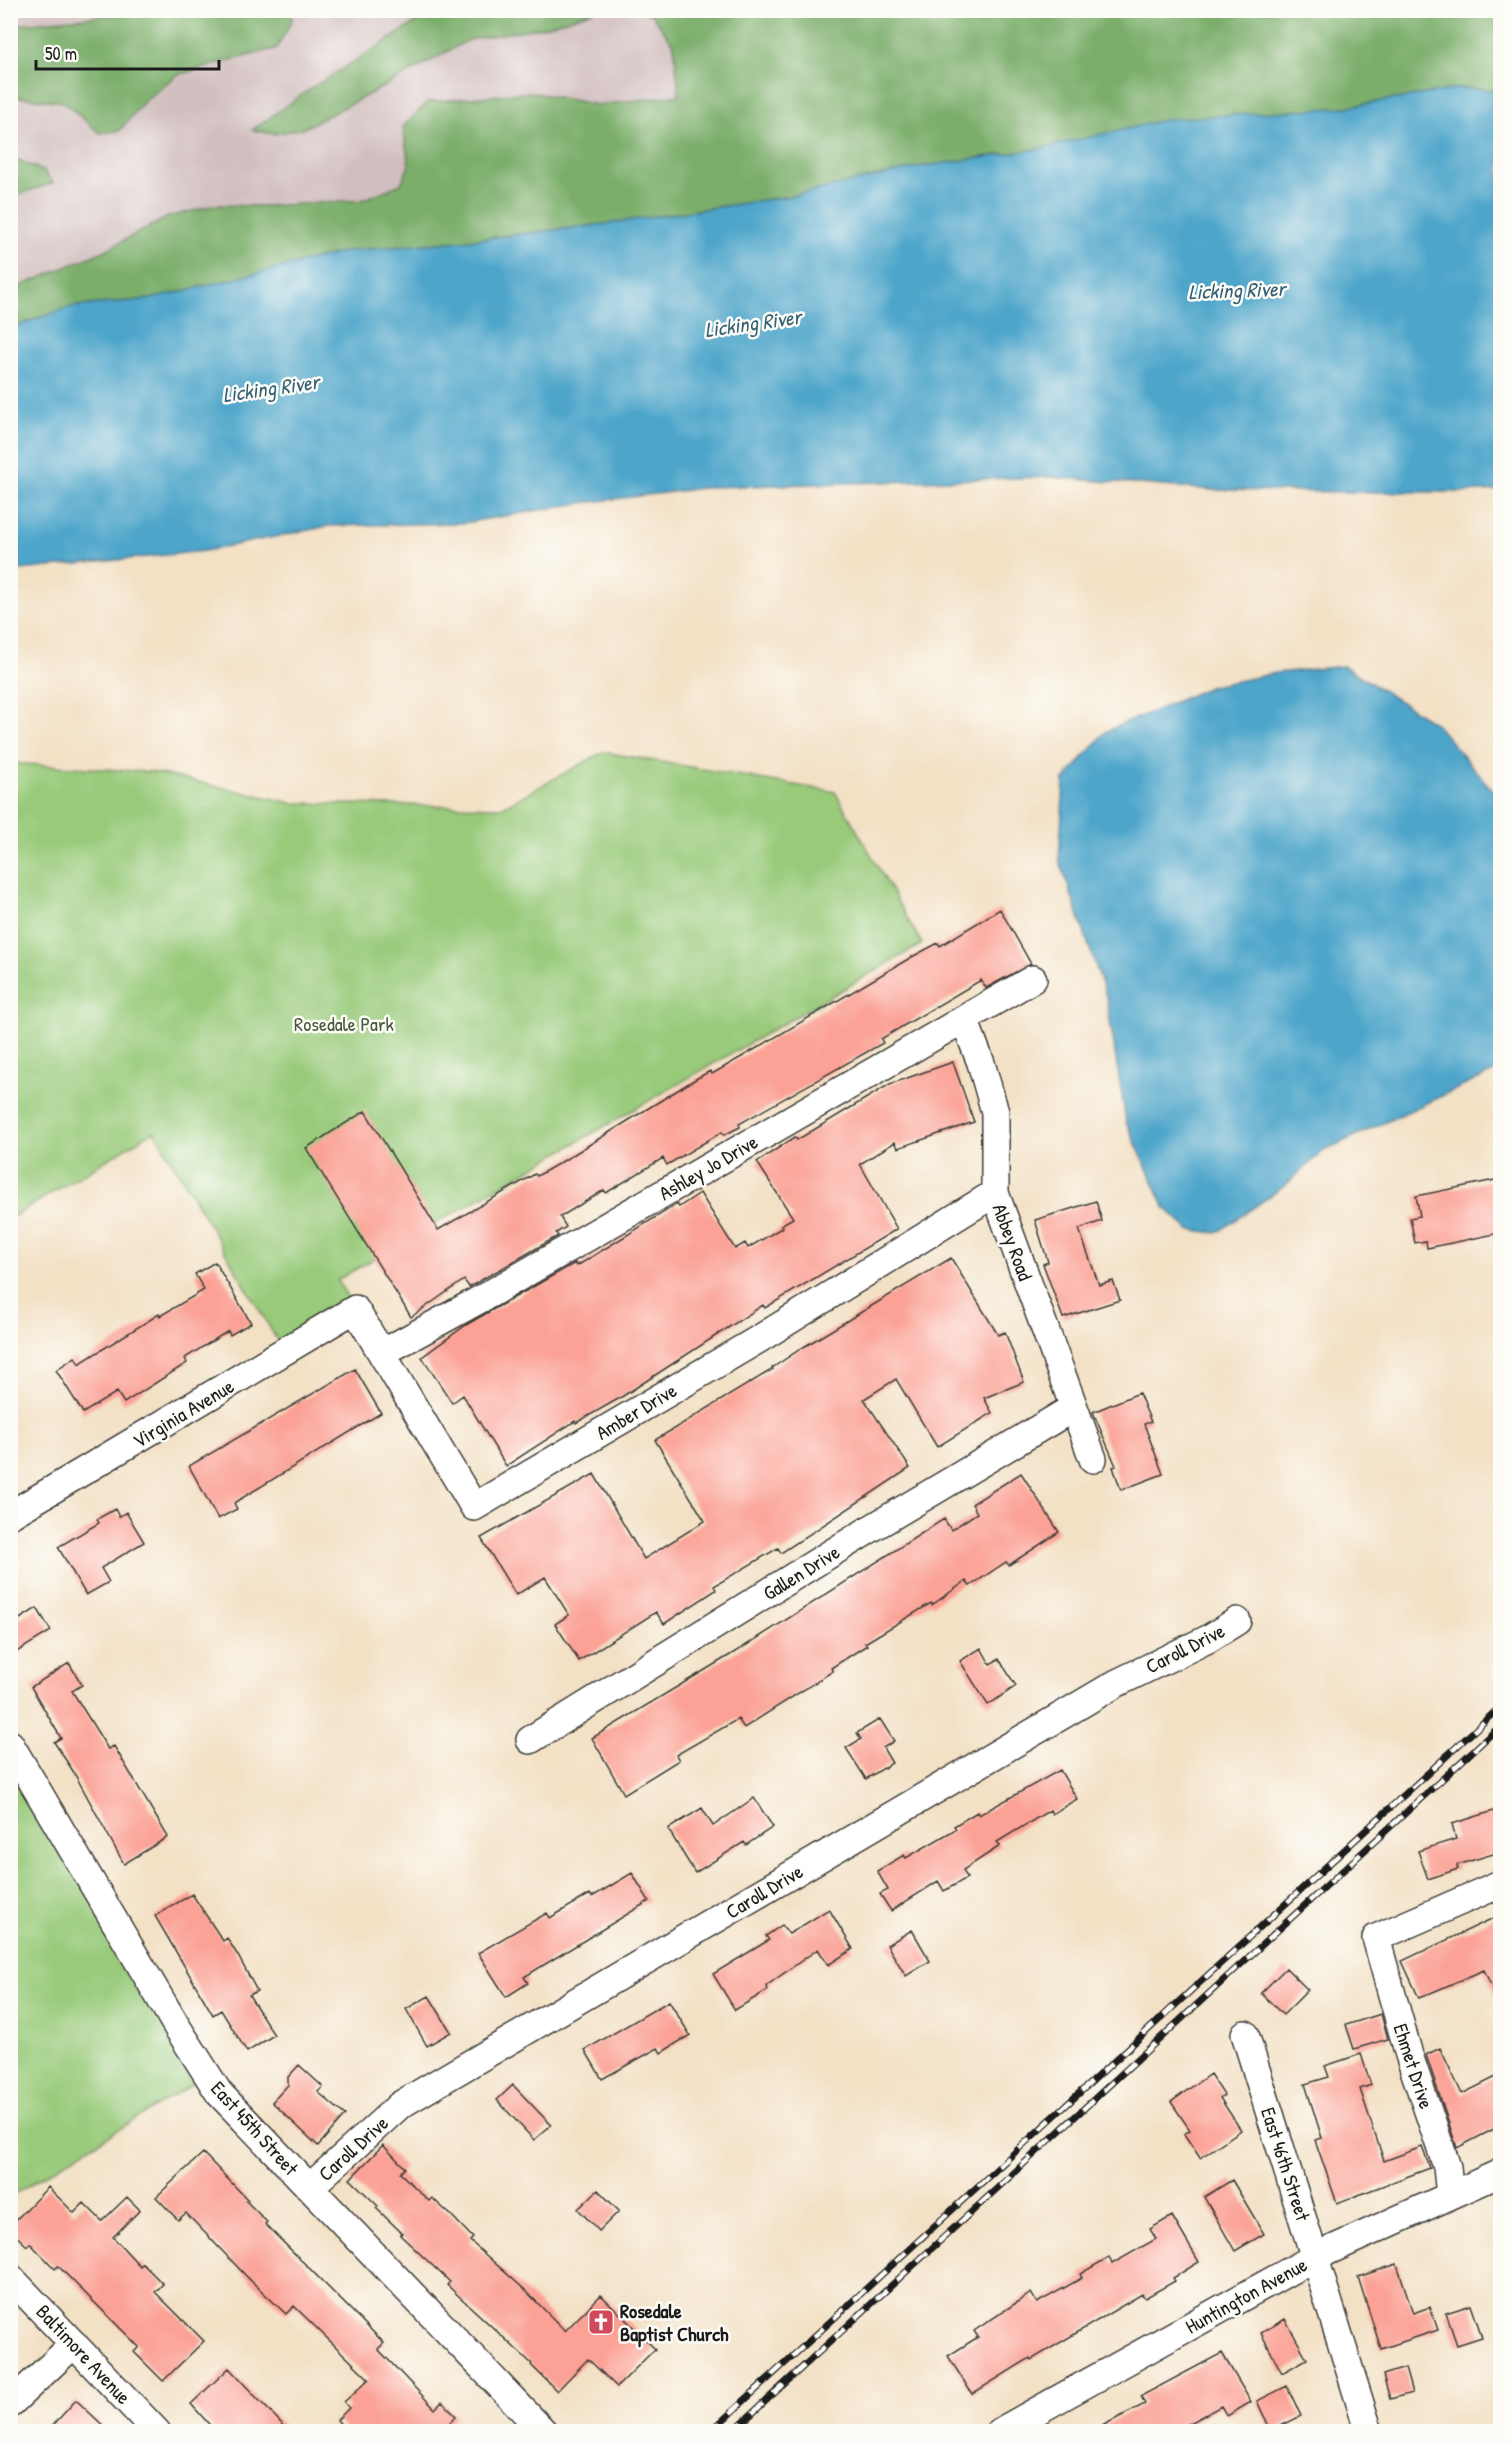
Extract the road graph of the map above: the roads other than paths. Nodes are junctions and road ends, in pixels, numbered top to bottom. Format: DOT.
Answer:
graph roads {
  1 [pos="1033,979"];
  2 [pos="964,1019"];
  3 [pos="995,1193"];
  4 [pos="355,1309"];
  5 [pos="382,1353"];
  6 [pos="1073,1408"];
  7 [pos="1093,1459"];
  8 [pos="10,1515"];
  9 [pos="1237,1621"];
  10 [pos="530,1740"];
  11 [pos="10,1744"];
  12 [pos="1500,1884"];
  13 [pos="1245,2034"];
  14 [pos="1500,2173"];
  15 [pos="309,2188"];
  16 [pos="1450,2195"];
  17 [pos="1315,2257"];
  18 [pos="10,2277"];
  19 [pos="74,2344"];
  20 [pos="10,2404"];
  21 [pos="157,2432"];
  22 [pos="544,2432"];
  23 [pos="999,2432"];
  24 [pos="1369,2432"];
  1 -- 2 [label="street, Ashley Jo Drive"];
  2 -- 3 [label="street, Abbey Road"];
  2 -- 5 [label="street, Ashley Jo Drive"];
  3 -- 5 [label="street, Amber Drive"];
  3 -- 6 [label="street, Abbey Road"];
  4 -- 5 [label="street, Amber Drive"];
  4 -- 8 [label="street, Virginia Avenue"];
  6 -- 7 [label="street, Abbey Road"];
  6 -- 10 [label="street, Gallen Drive"];
  9 -- 15 [label="street, Caroll Drive"];
  11 -- 15 [label="street, East 45th Street"];
  12 -- 16 [label="street, Ehmet Drive"];
  13 -- 17 [label="street, East 46th Street"];
  14 -- 16 [label="street, Huntington Avenue"];
  15 -- 22 [label="street, East 45th Street"];
  16 -- 17 [label="street, Huntington Avenue"];
  17 -- 23 [label="street, Huntington Avenue"];
  17 -- 24 [label="street, East 46th Street"];
  18 -- 19 [label="street, Baltimore Avenue"];
  19 -- 20 [label="street"];
  19 -- 21 [label="street, Baltimore Avenue"];
}
